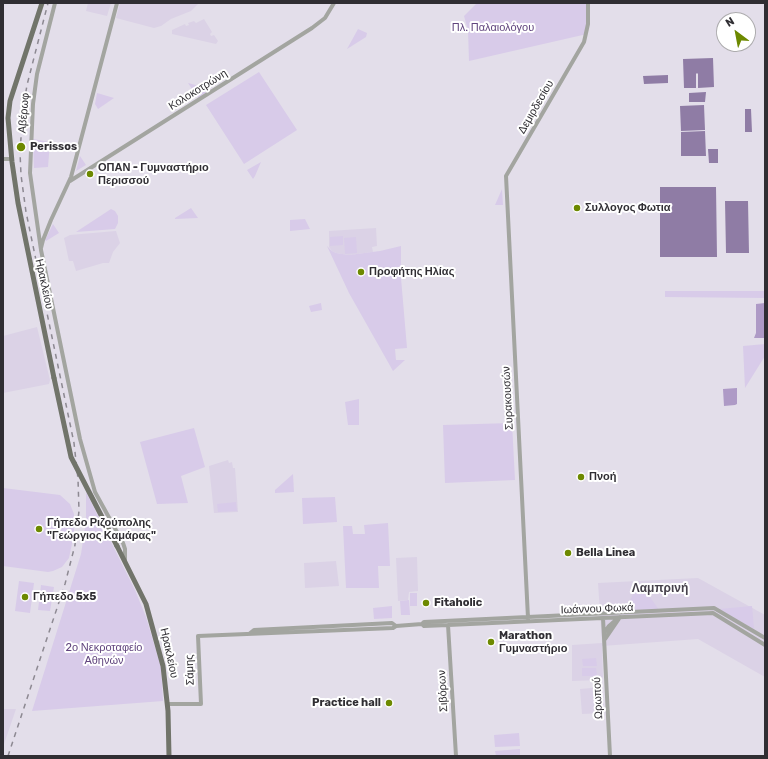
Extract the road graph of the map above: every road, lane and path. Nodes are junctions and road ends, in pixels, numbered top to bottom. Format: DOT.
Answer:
graph roads {
  1 [pos="42,3"];
  2 [pos="55,3"];
  3 [pos="116,3"];
  4 [pos="334,3"];
  5 [pos="588,3"];
  6 [pos="11,159"];
  7 [pos="3,160"];
  8 [pos="506,176"];
  9 [pos="70,181"];
  10 [pos="40,250"];
  11 [pos="125,560"];
  12 [pos="622,613"];
  13 [pos="528,618"];
  14 [pos="603,618"];
  15 [pos="619,618"];
  16 [pos="422,624"];
  17 [pos="448,625"];
  18 [pos="604,633"];
  19 [pos="198,636"];
  20 [pos="765,638"];
  21 [pos="604,640"];
  22 [pos="765,645"];
  23 [pos="168,704"];
  24 [pos="169,756"];
  25 [pos="456,756"];
  26 [pos="610,756"];
  1 -- 6 [label="main road, Ηρακλείου"];
  2 -- 10 [label="street, Αβέρωφ"];
  3 -- 9 [label="street"];
  4 -- 9 [label="street, Κολοκοτρώνη"];
  5 -- 8 [label="street, Δεμιρδεσίου"];
  6 -- 7 [label="street"];
  6 -- 11 [label="main road, Ηρακλείου, bridge"];
  8 -- 13 [label="street, Συρακουσών"];
  9 -- 10 [label="street"];
  10 -- 11 [label="street, Ηρακλείου"];
  11 -- 23 [label="main road, Ηρακλείου"];
  12 -- 13 [label="street, Ιωάννου Φωκά"];
  12 -- 15 [label="street"];
  12 -- 20 [label="street, Ιωάννου Φωκά"];
  13 -- 16 [label="street, Ιωάννου Φωκά"];
  14 -- 15 [label="street, Ιωάννου Φωκά"];
  14 -- 17 [label="street, Ιωάννου Φωκά"];
  14 -- 18 [label="street, Ωρωπού"];
  15 -- 18 [label="street"];
  15 -- 21 [label="street"];
  15 -- 22 [label="street, Ιωάννου Φωκά"];
  16 -- 17 [label="street, Ιωάννου Φωκά"];
  16 -- 19 [label="street, Ιωάννου Φωκά"];
  17 -- 25 [label="street, Σιβόρων"];
  18 -- 21 [label="street, Ωρωπού"];
  19 -- 23 [label="street, Σάμης"];
  21 -- 26 [label="street, Ωρωπού"];
  23 -- 24 [label="main road, Ηρακλείου"];
}
